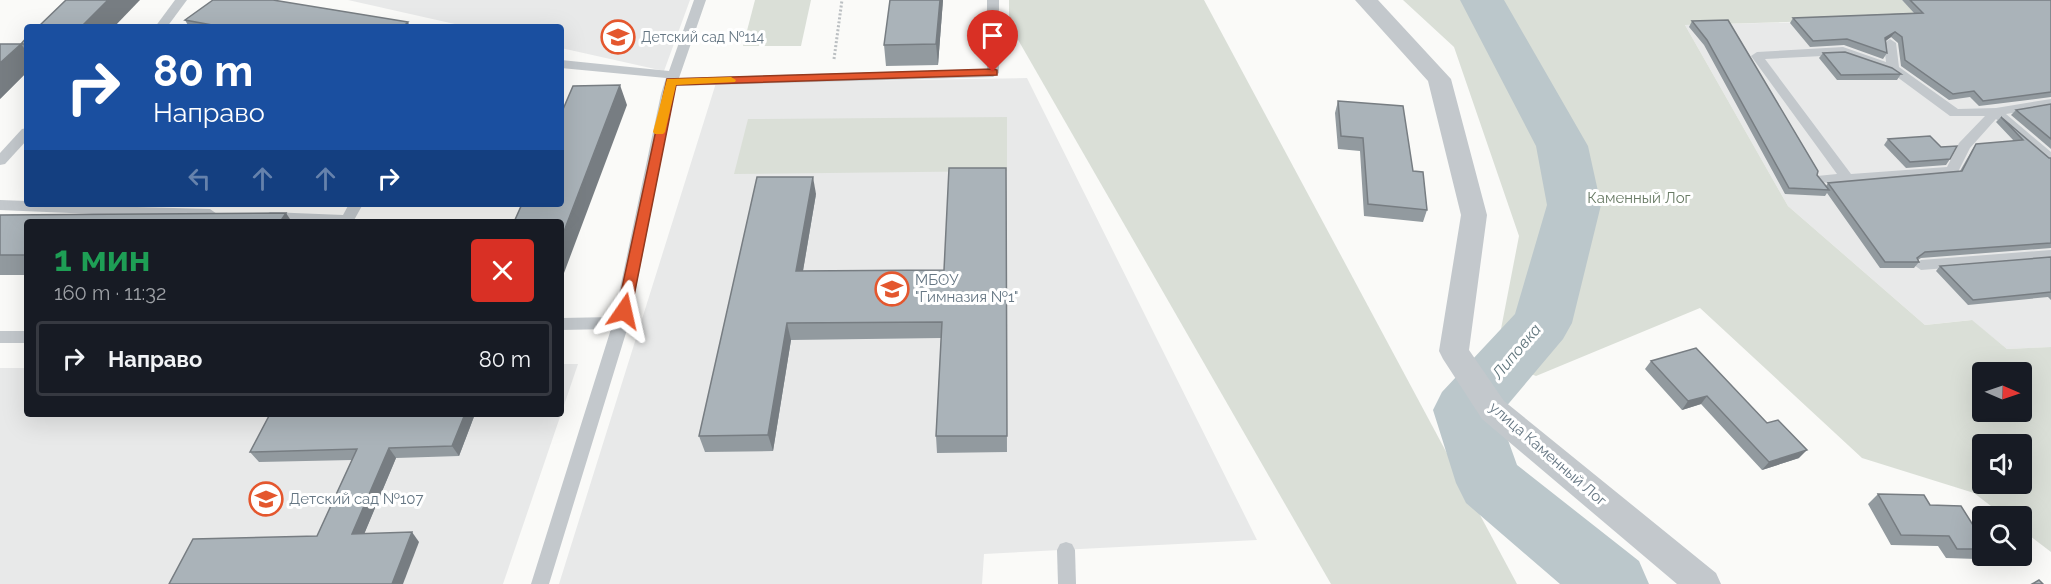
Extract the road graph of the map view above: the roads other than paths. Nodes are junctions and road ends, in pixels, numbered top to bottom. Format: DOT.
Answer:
graph roads {
  1 [pos="181,0"];
  2 [pos="700,0"];
  3 [pos="993,0"];
  4 [pos="1366,0"];
  5 [pos="163,24"];
  6 [pos="1890,43"];
  7 [pos="564,64"];
  8 [pos="1893,68"];
  9 [pos="672,78"];
  10 [pos="2051,103"];
  11 [pos="1996,112"];
  12 [pos="24,135"];
  13 [pos="2051,159"];
  14 [pos="0,161"];
  15 [pos="1822,179"];
  16 [pos="1847,179"];
  17 [pos="0,205"];
  18 [pos="24,206"];
  19 [pos="45,207"];
  20 [pos="227,215"];
  21 [pos="251,216"];
  22 [pos="308,219"];
  23 [pos="2051,255"];
  24 [pos="1921,265"];
  25 [pos="621,323"];
  26 [pos="564,324"];
  27 [pos="0,337"];
  28 [pos="24,337"];
  29 [pos="1066,550"];
  30 [pos="540,584"];
  31 [pos="1067,584"];
  32 [pos="1703,584"];
  1 -- 5 [label="lane"];
  2 -- 9 [label="lane"];
  3 -- 9 [label="lane"];
  4 -- 32 [label="street, улица Каменный Лог"];
  6 -- 8 [label="lane"];
  7 -- 9 [label="lane"];
  8 -- 11 [label="lane"];
  8 -- 16 [label="lane"];
  9 -- 25 [label="lane"];
  10 -- 11 [label="lane"];
  11 -- 13 [label="lane"];
  11 -- 16 [label="lane"];
  12 -- 14 [label="lane"];
  15 -- 16 [label="lane"];
  17 -- 18 [label="lane"];
  19 -- 20 [label="lane"];
  21 -- 22 [label="lane"];
  23 -- 24 [label="lane"];
  25 -- 26 [label="lane"];
  25 -- 30 [label="lane"];
  27 -- 28 [label="lane"];
  29 -- 31 [label="lane"];
}
